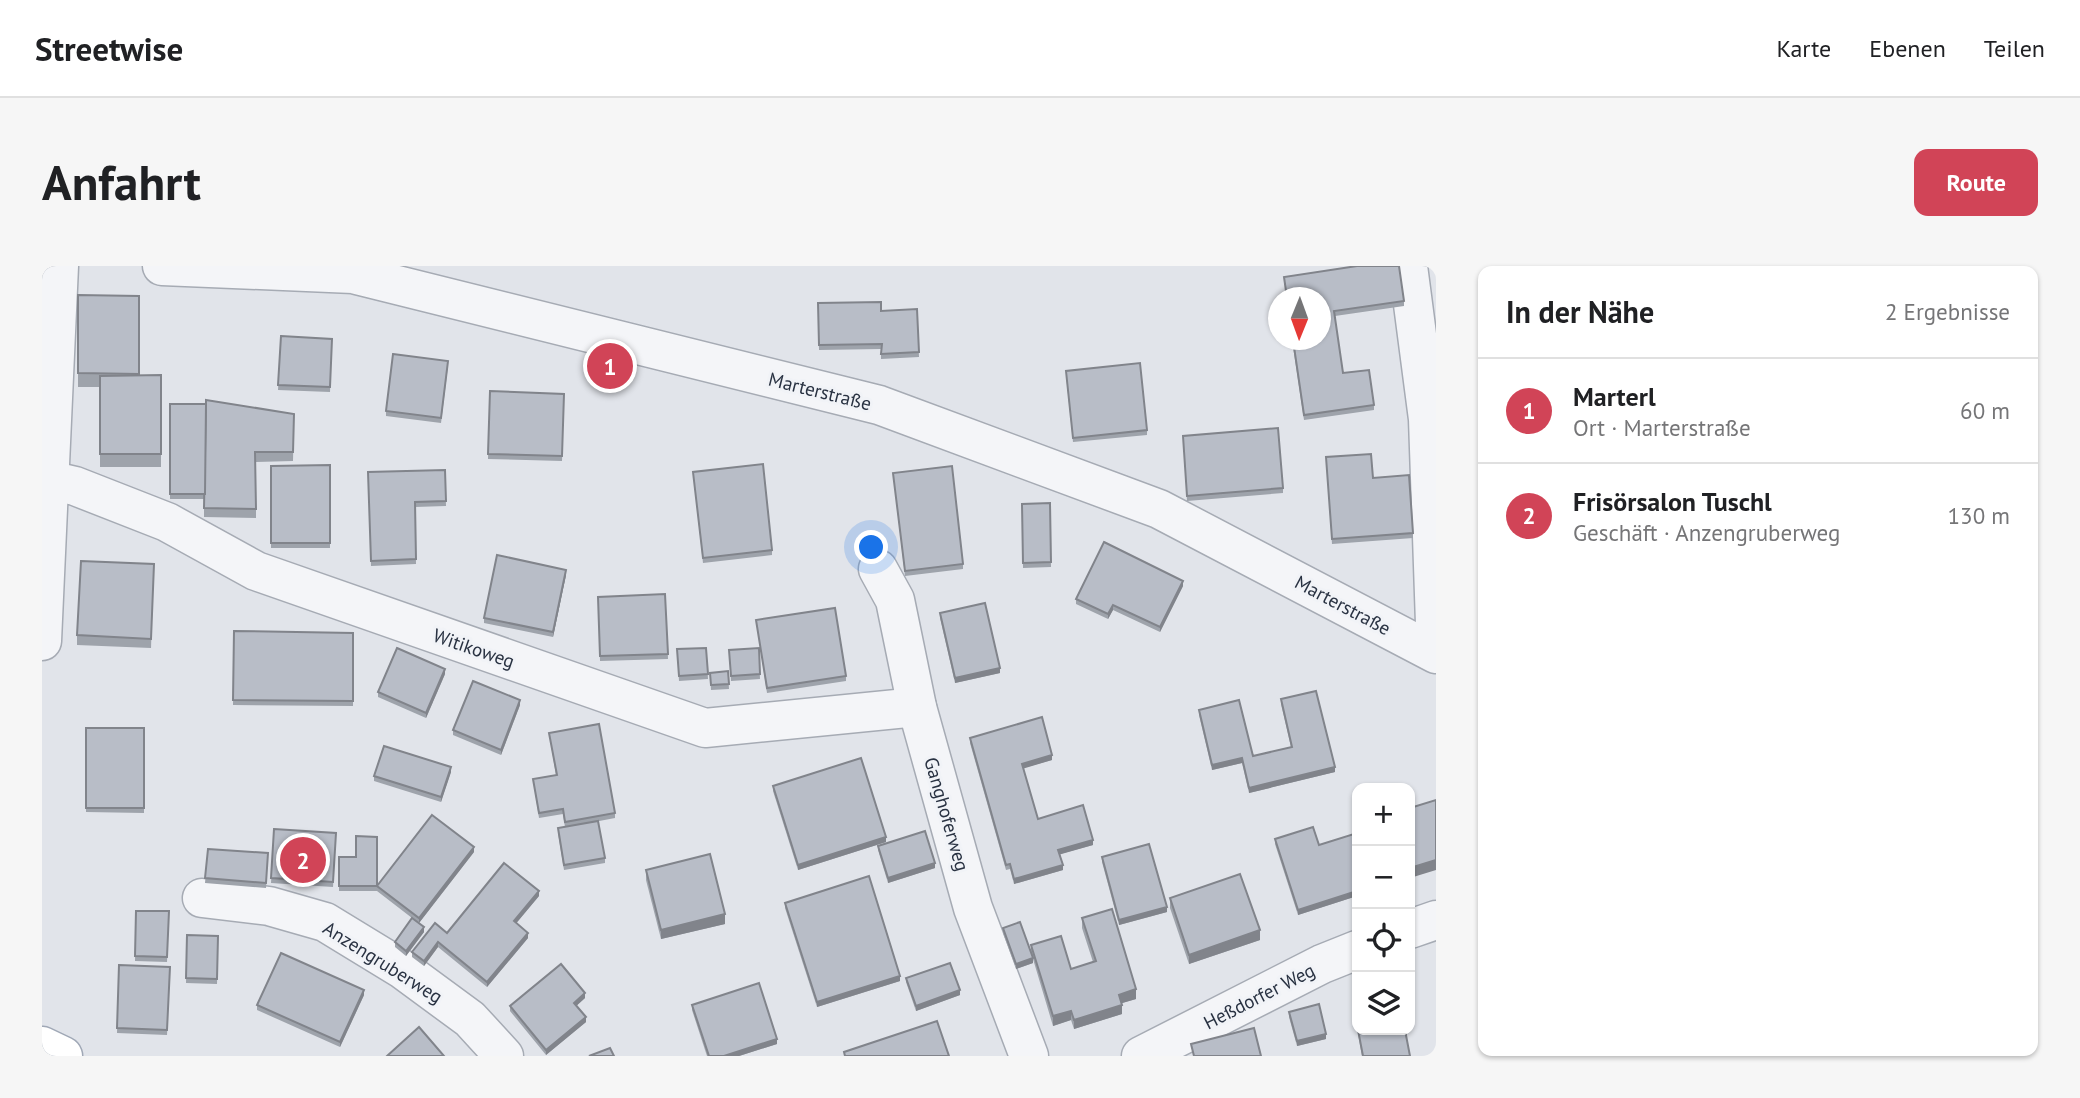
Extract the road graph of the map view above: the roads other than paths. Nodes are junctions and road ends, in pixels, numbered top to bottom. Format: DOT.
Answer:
graph roads {
  1 [pos="59,266"];
  2 [pos="162,266"];
  3 [pos="1408,266"];
  4 [pos="49,480"];
  5 [pos="878,569"];
  6 [pos="42,641"];
  7 [pos="1436,654"];
  8 [pos="917,707"];
  9 [pos="202,898"];
  10 [pos="1436,920"];
  11 [pos="1415,927"];
  12 [pos="1352,952"];
  13 [pos="42,1046"];
  14 [pos="1156,1052"];
  15 [pos="63,1056"];
  16 [pos="504,1056"];
  17 [pos="1028,1056"];
  1 -- 4 [label="street"];
  2 -- 7 [label="street, Marterstraße"];
  3 -- 7 [label="street, Marterstraße"];
  4 -- 6 [label="street"];
  4 -- 8 [label="street, Witikoweg"];
  5 -- 8 [label="street, Ganghoferweg"];
  8 -- 17 [label="street, Ganghoferweg"];
  9 -- 16 [label="street, Anzengruberweg"];
  10 -- 11 [label="street"];
  12 -- 14 [label="street, Heßdorfer Weg"];
  13 -- 15 [label="main road"];
}
